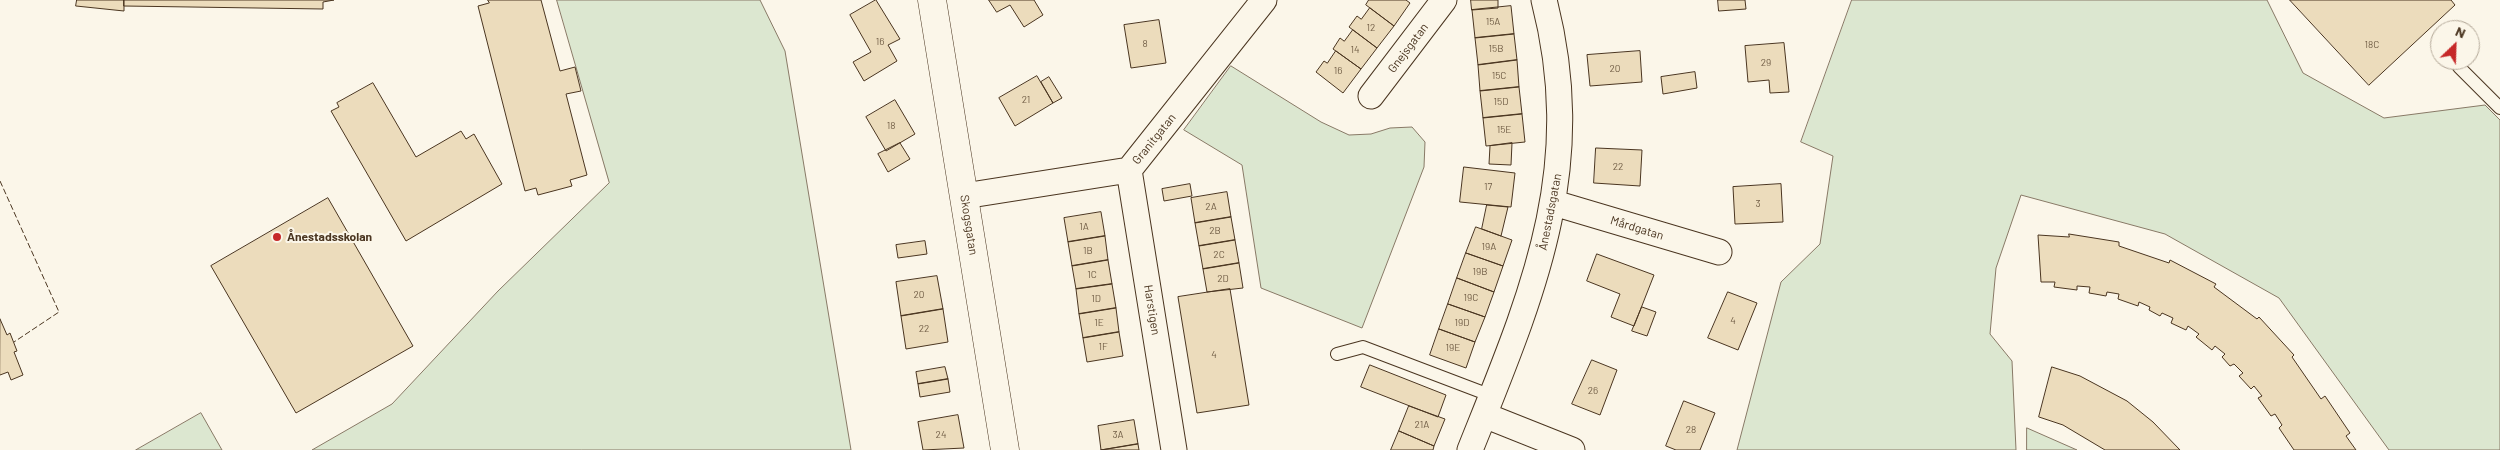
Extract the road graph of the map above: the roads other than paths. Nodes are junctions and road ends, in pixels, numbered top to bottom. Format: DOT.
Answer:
graph roads {
  1 [pos="932,0"];
  2 [pos="1264,0"];
  3 [pos="1444,0"];
  4 [pos="1544,0"];
  5 [pos="2462,70"];
  6 [pos="1371,96"];
  7 [pos="2500,108"];
  8 [pos="1129,170"];
  9 [pos="964,196"];
  10 [pos="1554,203"];
  11 [pos="1719,252"];
  12 [pos="1336,354"];
  13 [pos="1488,405"];
  14 [pos="1005,450"];
  15 [pos="1174,450"];
  16 [pos="1470,450"];
  17 [pos="1572,450"];
  1 -- 9 [label="street, Skogsgatan"];
  2 -- 8 [label="street, Granitgatan"];
  3 -- 6 [label="street, Gnejsgatan"];
  4 -- 10 [label="street, Ånestadsgatan"];
  5 -- 7 [label="lane"];
  8 -- 9 [label="street, Granitgatan"];
  8 -- 15 [label="street, Harstigen"];
  9 -- 14 [label="street, Skogsgatan"];
  10 -- 11 [label="street, Mårdgatan"];
  10 -- 13 [label="street, Ånestadsgatan"];
  12 -- 13 [label="lane"];
  13 -- 16 [label="street, Ånestadsgatan"];
  13 -- 17 [label="street"];
}
